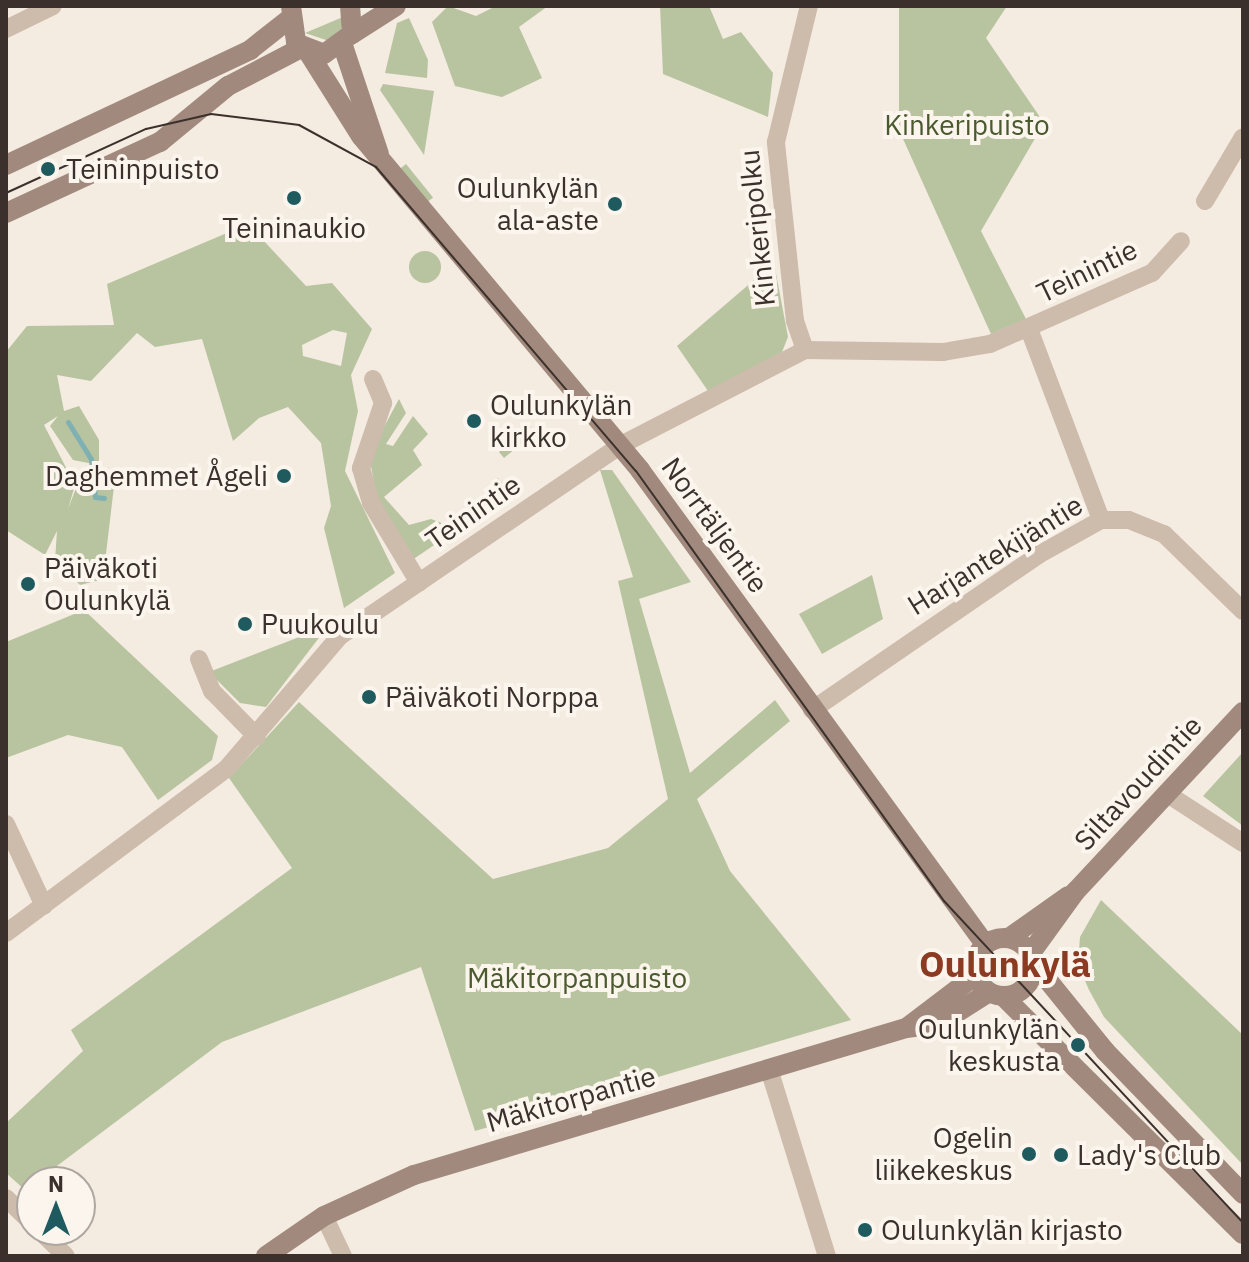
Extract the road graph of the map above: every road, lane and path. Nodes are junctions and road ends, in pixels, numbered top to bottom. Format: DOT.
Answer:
graph roads {
  1 [pos="53,6"];
  2 [pos="350,6"];
  3 [pos="396,6"];
  4 [pos="809,6"];
  5 [pos="290,13"];
  6 [pos="6,29"];
  7 [pos="347,40"];
  8 [pos="305,50"];
  9 [pos="1243,137"];
  10 [pos="379,154"];
  11 [pos="6,165"];
  12 [pos="1205,201"];
  13 [pos="6,213"];
  14 [pos="1181,241"];
  15 [pos="1029,329"];
  16 [pos="805,350"];
  17 [pos="373,379"];
  18 [pos="621,445"];
  19 [pos="1101,520"];
  20 [pos="419,583"];
  21 [pos="1243,611"];
  22 [pos="199,659"];
  23 [pos="812,710"];
  24 [pos="1242,714"];
  25 [pos="257,737"];
  26 [pos="1166,793"];
  27 [pos="6,824"];
  28 [pos="1243,843"];
  29 [pos="1075,892"];
  30 [pos="44,906"];
  31 [pos="6,933"];
  32 [pos="1009,938"];
  33 [pos="985,944"];
  34 [pos="1032,958"];
  35 [pos="976,975"];
  36 [pos="996,994"];
  37 [pos="906,1028"];
  38 [pos="769,1069"];
  39 [pos="1243,1194"];
  40 [pos="324,1216"];
  41 [pos="1243,1234"];
  42 [pos="266,1256"];
  43 [pos="343,1256"];
  44 [pos="827,1256"];
  1 -- 6 [label="street"];
  2 -- 7 [label="street, Norrtäljentie"];
  3 -- 7 [label="street"];
  4 -- 16 [label="street, Kinkeripolku"];
  5 -- 8 [label="street, Norrtäljentie"];
  5 -- 11 [label="street"];
  7 -- 8 [label="street"];
  7 -- 10 [label="street, Norrtäljentie"];
  8 -- 10 [label="street, Norrtäljentie"];
  8 -- 13 [label="street"];
  9 -- 12 [label="street"];
  10 -- 18 [label="street, Norrtäljentie"];
  14 -- 15 [label="street, Teinintie"];
  15 -- 16 [label="street, Teinintie"];
  15 -- 19 [label="street"];
  16 -- 18 [label="street, Teinintie"];
  17 -- 20 [label="street"];
  18 -- 20 [label="street, Teinintie"];
  18 -- 23 [label="street, Norrtäljentie"];
  19 -- 21 [label="street, Harjantekijäntie"];
  19 -- 23 [label="street, Harjantekijäntie"];
  20 -- 25 [label="street, Teinintie"];
  22 -- 25 [label="street"];
  23 -- 33 [label="street, Norrtäljentie"];
  24 -- 26 [label="street, Siltavoudintie"];
  25 -- 30 [label="street, Teinintie"];
  26 -- 28 [label="street"];
  26 -- 29 [label="street, Siltavoudintie"];
  27 -- 30 [label="street"];
  29 -- 32 [label="street, Siltavoudintie"];
  29 -- 34 [label="street, Siltavoudintie"];
  30 -- 31 [label="street, Teinintie"];
  32 -- 33 [label="street"];
  32 -- 34 [label="street"];
  33 -- 35 [label="street"];
  34 -- 36 [label="street"];
  34 -- 39 [label="street"];
  35 -- 36 [label="street"];
  35 -- 37 [label="street, Mäkitorpantie"];
  36 -- 37 [label="street, Mäkitorpantie"];
  36 -- 41 [label="street"];
  37 -- 38 [label="street, Mäkitorpantie"];
  38 -- 40 [label="street, Mäkitorpantie"];
  38 -- 44 [label="street"];
  40 -- 42 [label="street, Mäkitorpantie"];
  40 -- 43 [label="street"];
}
